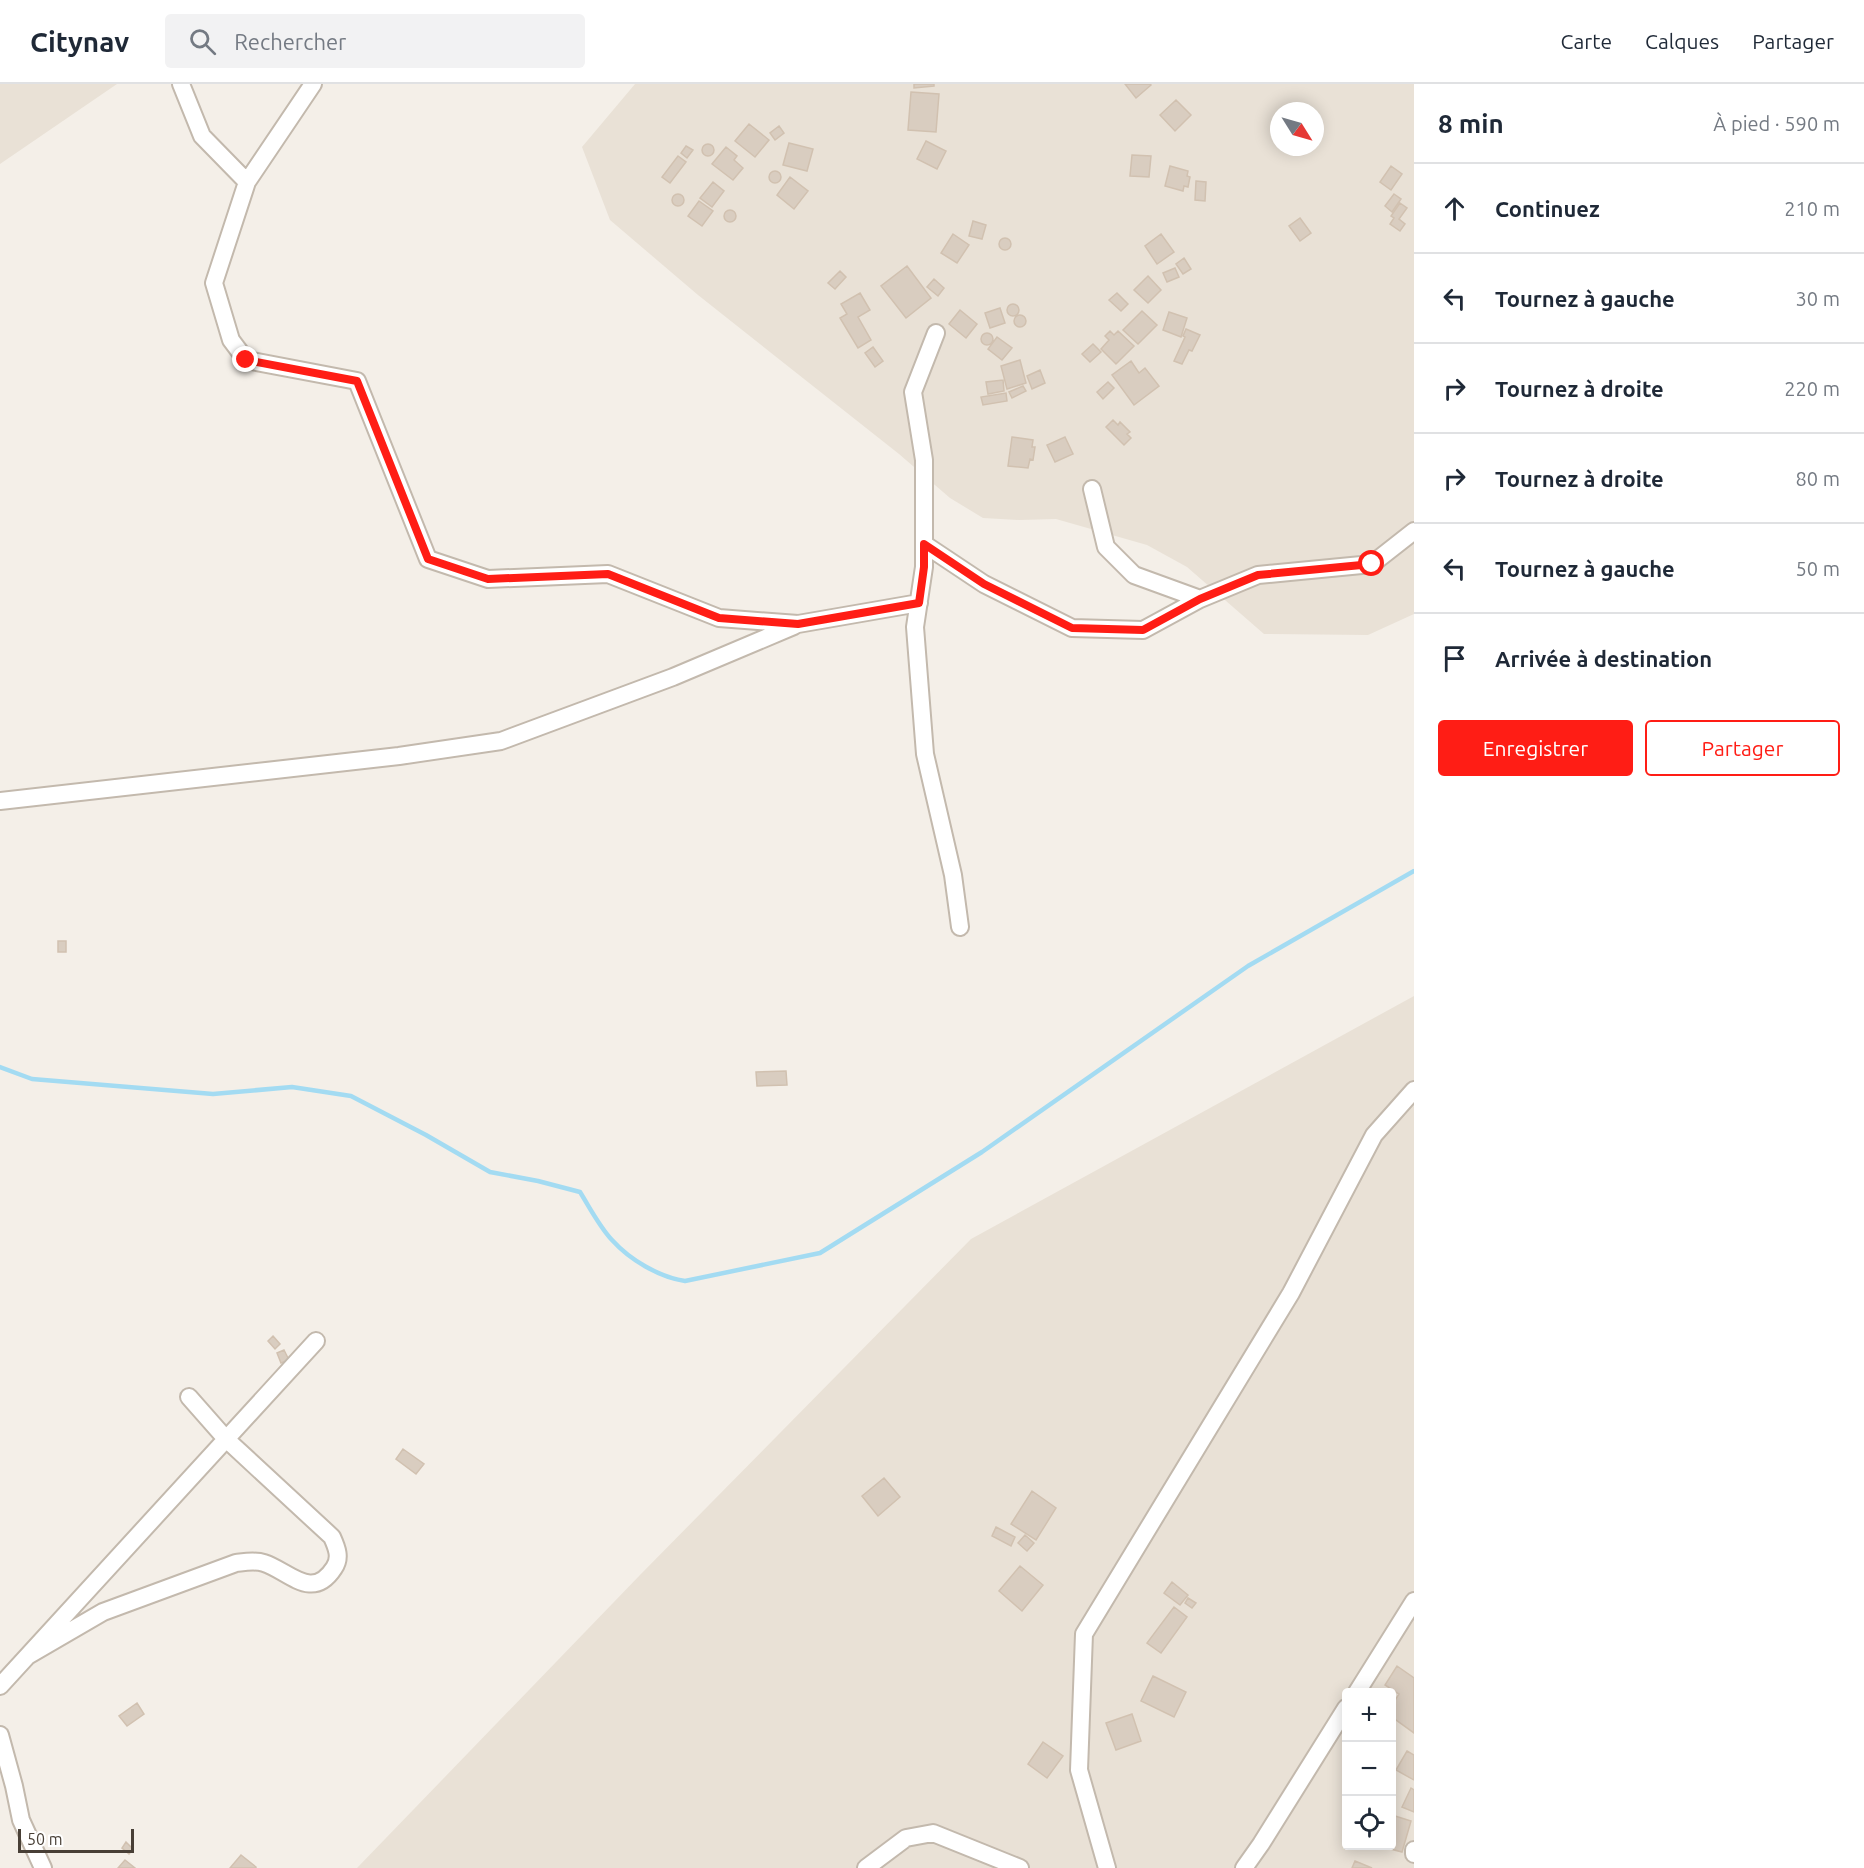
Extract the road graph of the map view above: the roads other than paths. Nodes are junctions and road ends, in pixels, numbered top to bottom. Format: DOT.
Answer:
graph roads {
  1 [pos="181,84"];
  2 [pos="313,84"];
  3 [pos="247,182"];
  4 [pos="936,333"];
  5 [pos="1092,489"];
  6 [pos="1414,531"];
  7 [pos="924,544"];
  8 [pos="1200,599"];
  9 [pos="919,603"];
  10 [pos="798,624"];
  11 [pos="0,801"];
  12 [pos="960,927"];
  13 [pos="1414,1090"];
  14 [pos="316,1341"];
  15 [pos="189,1397"];
  16 [pos="226,1439"];
  17 [pos="1414,1601"];
  18 [pos="29,1655"];
  19 [pos="0,1686"];
  20 [pos="1359,1688"];
  21 [pos="1342,1716"];
  22 [pos="0,1735"];
  23 [pos="0,1797"];
  24 [pos="18,1807"];
  25 [pos="43,1868"];
  26 [pos="866,1868"];
  27 [pos="1020,1868"];
  28 [pos="1107,1868"];
  29 [pos="1244,1868"];
  1 -- 3 [label="street"];
  2 -- 3 [label="street"];
  3 -- 10 [label="street"];
  4 -- 7 [label="street"];
  5 -- 8 [label="street"];
  6 -- 8 [label="street"];
  7 -- 8 [label="street"];
  7 -- 9 [label="street"];
  9 -- 10 [label="street"];
  9 -- 12 [label="street"];
  10 -- 11 [label="street"];
  13 -- 28 [label="street"];
  14 -- 16 [label="street"];
  15 -- 16 [label="street"];
  16 -- 18 [label="street"];
  16 -- 18 [label="street"];
  17 -- 20 [label="street"];
  18 -- 19 [label="street"];
  21 -- 29 [label="street"];
  22 -- 24 [label="street"];
  23 -- 24 [label="street"];
  24 -- 25 [label="street"];
  26 -- 27 [label="street"];
}
